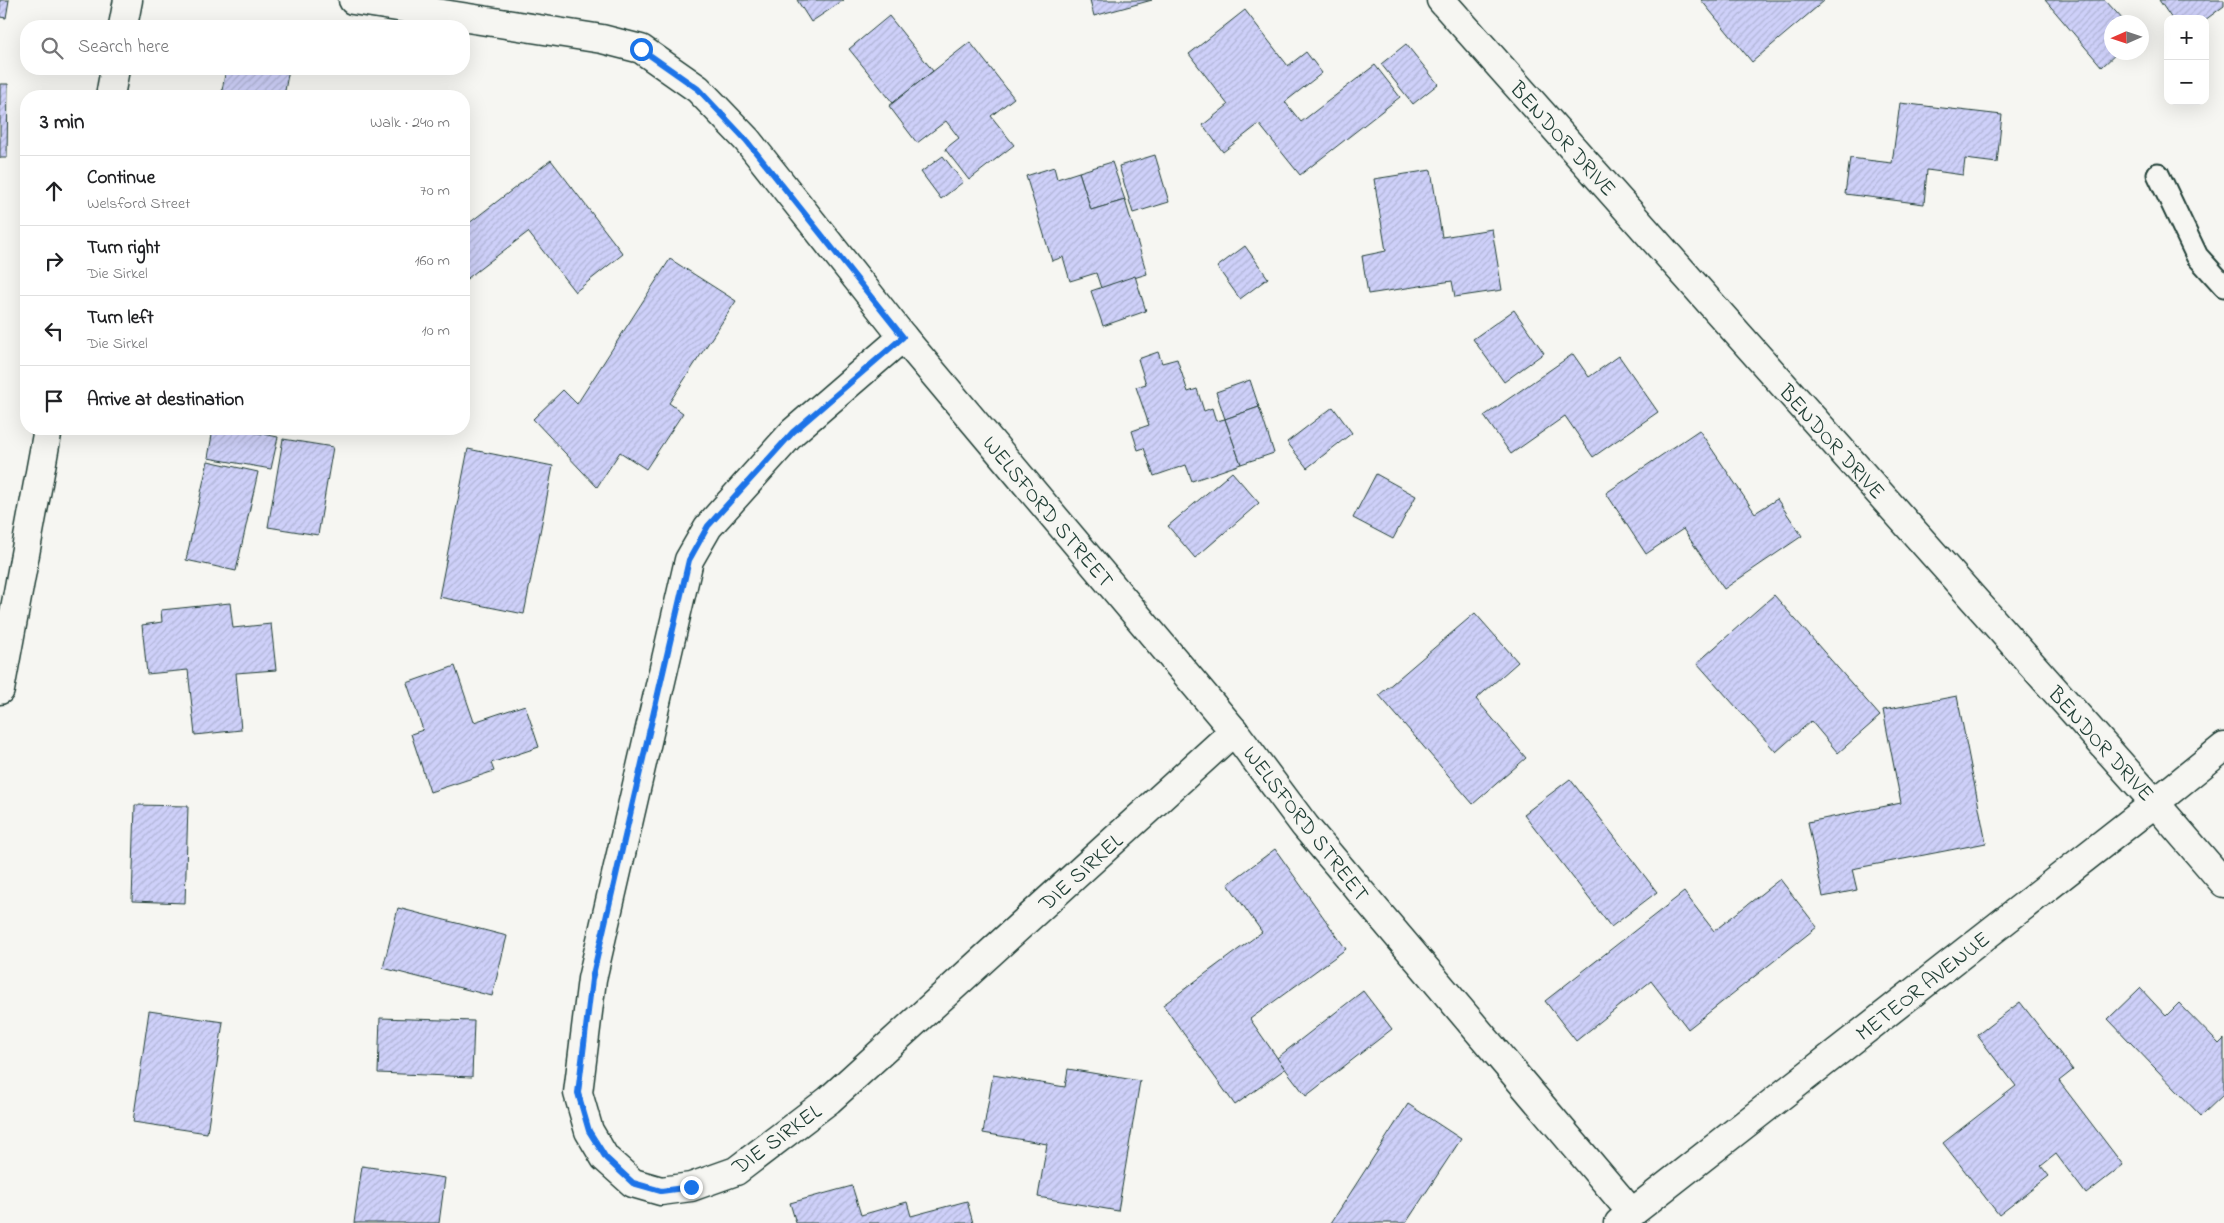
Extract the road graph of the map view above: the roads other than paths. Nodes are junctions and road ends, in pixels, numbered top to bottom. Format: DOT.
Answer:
graph roads {
  1 [pos="128,0"];
  2 [pos="353,0"];
  3 [pos="1441,0"];
  4 [pos="124,20"];
  5 [pos="114,75"];
  6 [pos="111,90"];
  7 [pos="2158,174"];
  8 [pos="2224,286"];
  9 [pos="903,337"];
  10 [pos="47,435"];
  11 [pos="0,690"];
  12 [pos="1234,731"];
  13 [pos="2224,747"];
  14 [pos="2156,803"];
  15 [pos="2224,883"];
  16 [pos="1625,1218"];
  1 -- 4 [label="street"];
  2 -- 9 [label="street, WELSFORD STREET"];
  3 -- 14 [label="street, BENDOR DRIVE"];
  5 -- 6 [label="street"];
  7 -- 8 [label="lane"];
  9 -- 12 [label="street, WELSFORD STREET"];
  9 -- 12 [label="street, DIE SIRKEL"];
  10 -- 11 [label="street"];
  12 -- 16 [label="street, WELSFORD STREET"];
  13 -- 14 [label="street, METEOR AVENUE"];
  14 -- 15 [label="street, BENDOR DRIVE"];
  14 -- 16 [label="street, METEOR AVENUE"];
}
